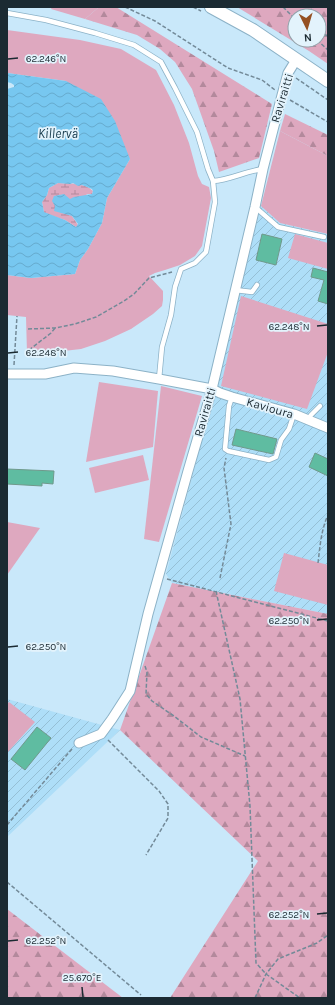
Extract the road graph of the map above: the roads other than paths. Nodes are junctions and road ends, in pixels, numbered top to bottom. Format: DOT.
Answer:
graph roads {
  1 [pos="211,7"];
  2 [pos="7,13"];
  3 [pos="296,60"];
  4 [pos="328,81"];
  5 [pos="263,169"];
  6 [pos="213,181"];
  7 [pos="255,207"];
  8 [pos="324,237"];
  9 [pos="257,285"];
  10 [pos="235,290"];
  11 [pos="10,374"];
  12 [pos="159,379"];
  13 [pos="212,389"];
  14 [pos="232,397"];
  15 [pos="320,406"];
  16 [pos="294,414"];
  17 [pos="308,419"];
  18 [pos="328,428"];
  19 [pos="79,743"];
  1 -- 3 [label="street"];
  2 -- 6 [label="lane"];
  3 -- 4 [label="street"];
  3 -- 5 [label="street, Raviraitti"];
  5 -- 6 [label="lane"];
  5 -- 7 [label="street, Raviraitti"];
  6 -- 12 [label="lane"];
  7 -- 8 [label="lane"];
  7 -- 10 [label="street, Raviraitti"];
  9 -- 10 [label="lane"];
  10 -- 13 [label="street, Raviraitti"];
  11 -- 12 [label="street, Kavioura"];
  12 -- 13 [label="street, Kavioura"];
  13 -- 14 [label="street, Kavioura"];
  13 -- 19 [label="street, Raviraitti"];
  14 -- 16 [label="street, Kavioura"];
  14 -- 16 [label="lane"];
  15 -- 17 [label="lane"];
  16 -- 17 [label="street, Kavioura"];
  17 -- 18 [label="street, Kavioura"];
}
